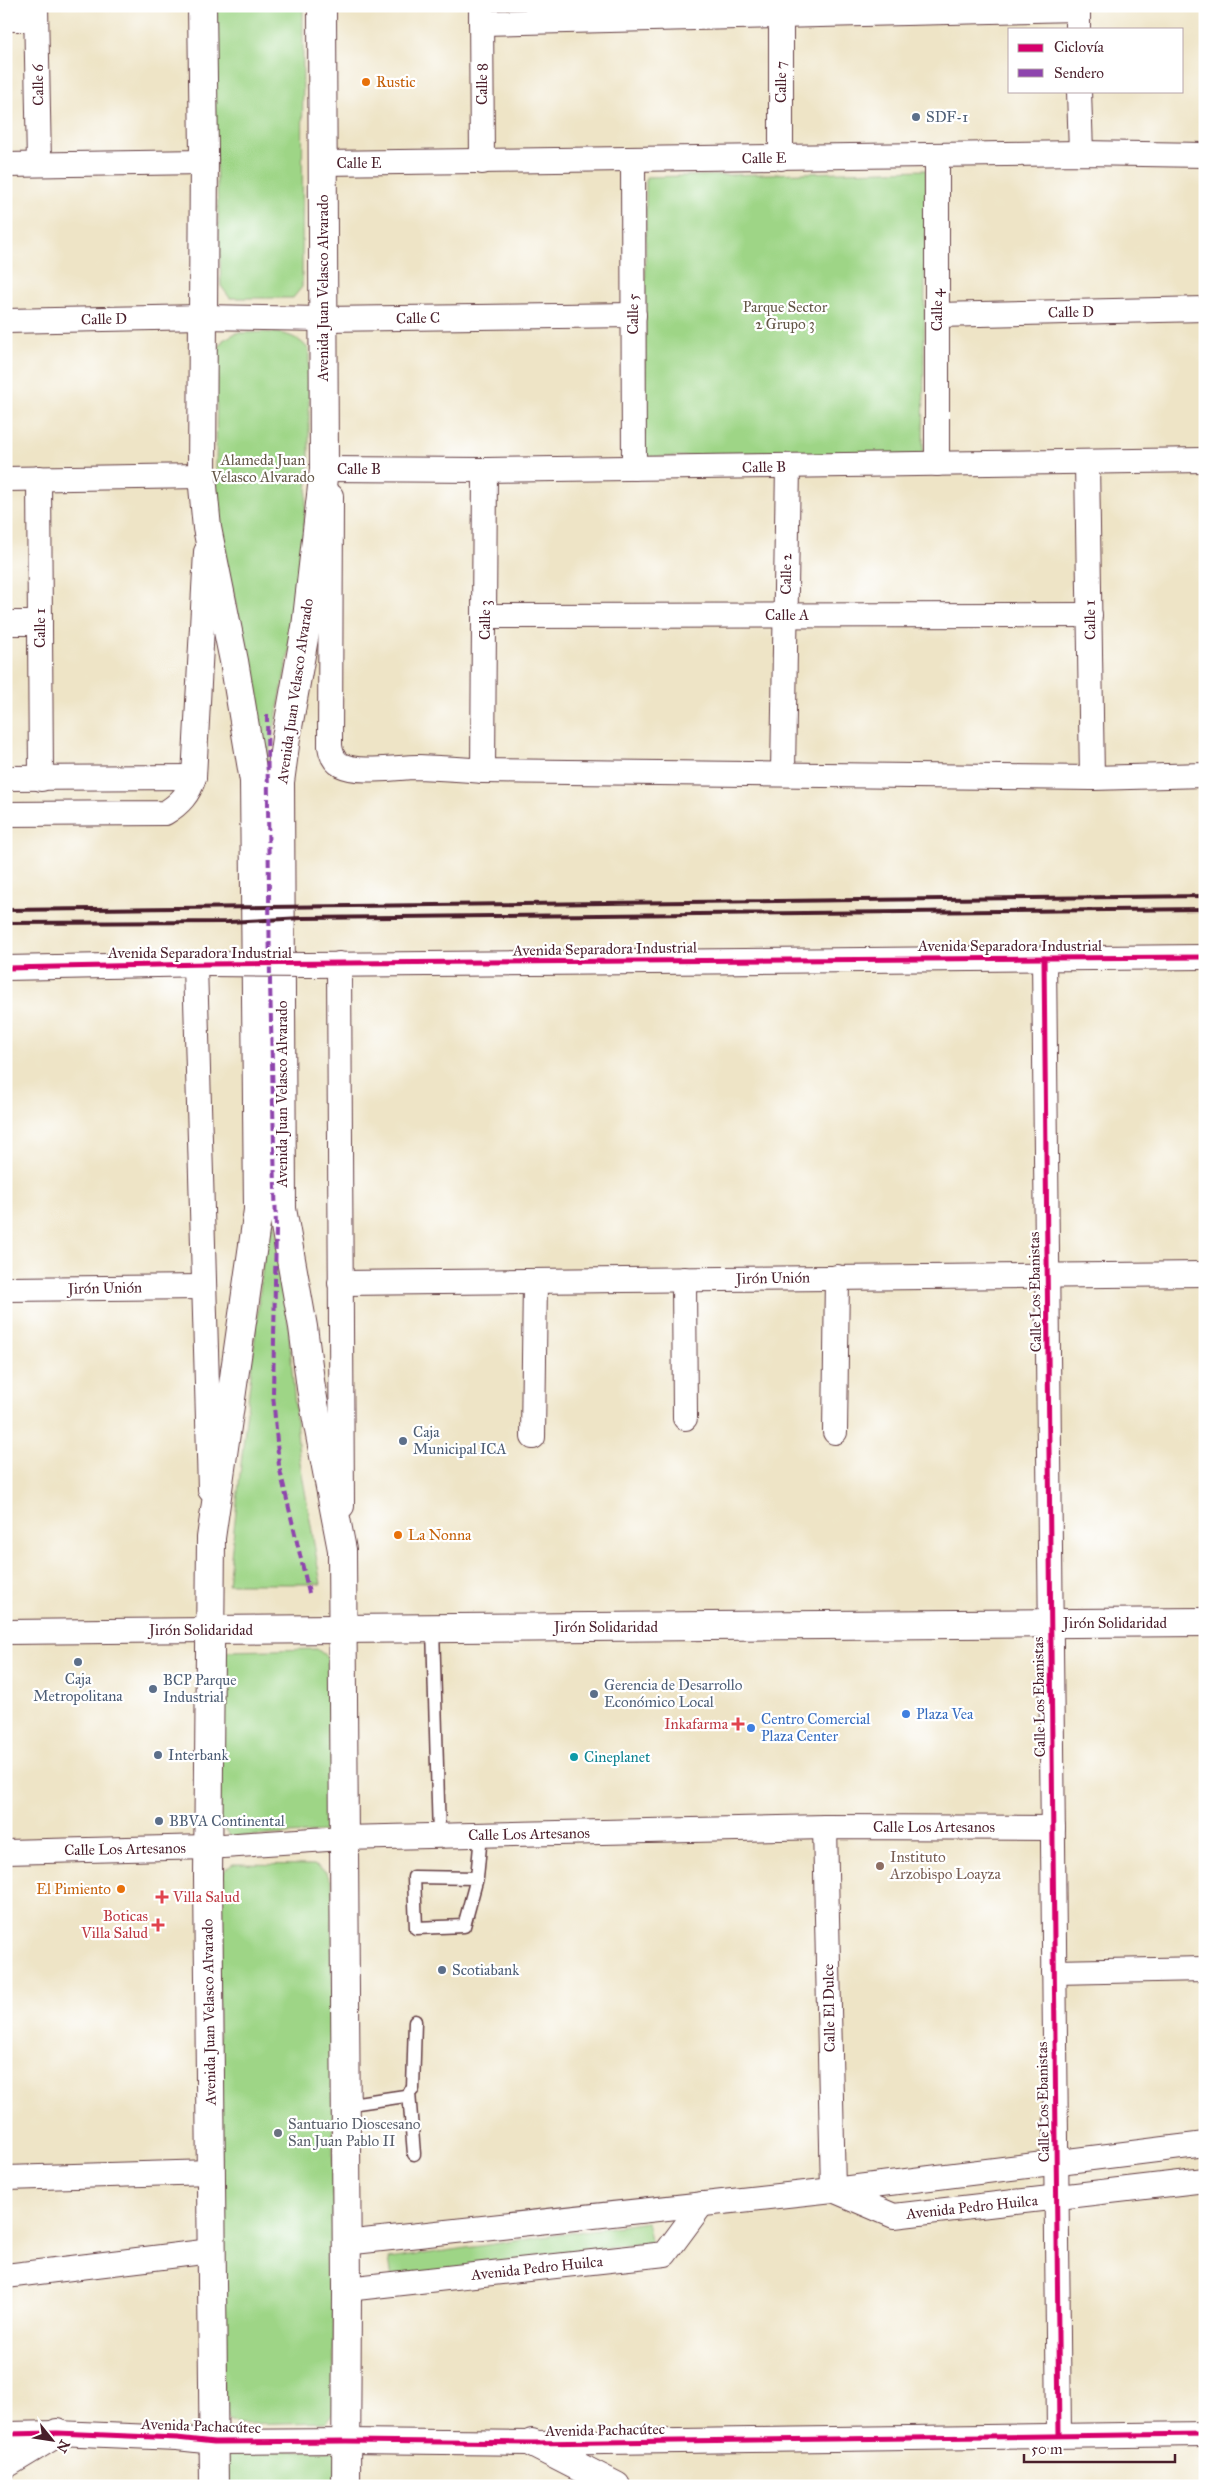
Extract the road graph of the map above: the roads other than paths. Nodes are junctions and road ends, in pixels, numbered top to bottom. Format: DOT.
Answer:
graph roads {
  1 [pos="202,6"];
  2 [pos="322,6"];
  3 [pos="781,11"];
  4 [pos="36,12"];
  5 [pos="481,14"];
  6 [pos="1078,15"];
  7 [pos="6,19"];
  8 [pos="1080,92"];
  9 [pos="1081,153"];
  10 [pos="937,155"];
  11 [pos="1205,155"];
  12 [pos="781,158"];
  13 [pos="633,160"];
  14 [pos="204,162"];
  15 [pos="482,162"];
  16 [pos="322,163"];
  17 [pos="39,164"];
  18 [pos="6,165"];
  19 [pos="1205,309"];
  20 [pos="634,315"];
  21 [pos="937,315"];
  22 [pos="202,317"];
  23 [pos="323,319"];
  24 [pos="6,321"];
  25 [pos="1205,460"];
  26 [pos="1087,463"];
  27 [pos="937,464"];
  28 [pos="788,466"];
  29 [pos="634,468"];
  30 [pos="328,469"];
  31 [pos="485,470"];
  32 [pos="202,476"];
  33 [pos="6,478"];
  34 [pos="39,478"];
  35 [pos="207,528"];
  36 [pos="785,615"];
  37 [pos="1090,615"];
  38 [pos="485,616"];
  39 [pos="6,623"];
  40 [pos="40,623"];
  41 [pos="484,770"];
  42 [pos="783,772"];
  43 [pos="1205,775"];
  44 [pos="194,777"];
  45 [pos="6,778"];
  46 [pos="41,778"];
  47 [pos="1092,778"];
  48 [pos="6,814"];
  49 [pos="1205,957"];
  50 [pos="1044,958"];
  51 [pos="201,964"];
  52 [pos="339,964"];
  53 [pos="6,968"];
  54 [pos="1205,1274"];
  55 [pos="1047,1276"];
  56 [pos="838,1277"];
  57 [pos="684,1279"];
  58 [pos="535,1281"];
  59 [pos="340,1283"];
  60 [pos="204,1287"];
  61 [pos="6,1289"];
  62 [pos="685,1418"];
  63 [pos="835,1432"];
  64 [pos="533,1437"];
  65 [pos="211,1538"];
  66 [pos="342,1550"];
  67 [pos="1205,1622"];
  68 [pos="1050,1623"];
  69 [pos="433,1628"];
  70 [pos="342,1629"];
  71 [pos="210,1630"];
  72 [pos="6,1632"];
  73 [pos="825,1826"];
  74 [pos="1053,1828"];
  75 [pos="481,1835"];
  76 [pos="439,1836"];
  77 [pos="343,1838"];
  78 [pos="208,1848"];
  79 [pos="6,1852"];
  80 [pos="477,1878"];
  81 [pos="1205,1969"];
  82 [pos="1054,1972"];
  83 [pos="415,2021"];
  84 [pos="409,2093"];
  85 [pos="344,2105"];
  86 [pos="1205,2144"];
  87 [pos="414,2154"];
  88 [pos="1056,2162"];
  89 [pos="210,2172"];
  90 [pos="6,2178"];
  91 [pos="1205,2180"];
  92 [pos="833,2190"];
  93 [pos="1056,2198"];
  94 [pos="702,2204"];
  95 [pos="345,2243"];
  96 [pos="211,2251"];
  97 [pos="6,2276"];
  98 [pos="347,2289"];
  99 [pos="57,2433"];
  100 [pos="6,2434"];
  101 [pos="1205,2434"];
  102 [pos="1059,2436"];
  103 [pos="346,2441"];
  104 [pos="214,2442"];
  105 [pos="532,2443"];
  106 [pos="6,2464"];
  107 [pos="214,2486"];
  108 [pos="346,2486"];
  109 [pos="616,2486"];
  1 -- 14 [label="main road, Avenida Juan Velasco Alvarado"];
  2 -- 16 [label="main road, Avenida Juan Velasco Alvarado"];
  3 -- 5 [label="street"];
  3 -- 6 [label="street"];
  3 -- 12 [label="street, Calle 7"];
  4 -- 7 [label="street"];
  4 -- 17 [label="street, Calle 6"];
  5 -- 15 [label="street, Calle 8"];
  8 -- 9 [label="street"];
  9 -- 10 [label="street, Calle E"];
  9 -- 11 [label="street, Calle E"];
  10 -- 12 [label="street, Calle E"];
  10 -- 21 [label="street, Calle 4"];
  12 -- 13 [label="street, Calle E"];
  13 -- 15 [label="street, Calle E"];
  13 -- 20 [label="street, Calle 5"];
  14 -- 17 [label="street"];
  14 -- 22 [label="main road, Avenida Juan Velasco Alvarado"];
  15 -- 16 [label="street, Calle E"];
  16 -- 23 [label="main road, Avenida Juan Velasco Alvarado"];
  17 -- 18 [label="street"];
  19 -- 21 [label="street, Calle D"];
  20 -- 23 [label="street, Calle C"];
  20 -- 29 [label="street, Calle 5"];
  21 -- 27 [label="street, Calle 4"];
  22 -- 23 [label="street, Calle C"];
  22 -- 24 [label="street, Calle D"];
  22 -- 32 [label="main road, Avenida Juan Velasco Alvarado"];
  23 -- 30 [label="main road, Avenida Juan Velasco Alvarado"];
  25 -- 26 [label="street, Calle B"];
  26 -- 27 [label="street, Calle B"];
  26 -- 37 [label="street, Calle 1"];
  27 -- 28 [label="street, Calle B"];
  28 -- 29 [label="street, Calle B"];
  28 -- 36 [label="street, Calle 2"];
  29 -- 31 [label="street, Calle B"];
  30 -- 31 [label="street, Calle B"];
  30 -- 41 [label="street, Avenida Juan Velasco Alvarado"];
  30 -- 66 [label="main road, Avenida Juan Velasco Alvarado"];
  31 -- 38 [label="street, Calle 3"];
  32 -- 34 [label="street"];
  32 -- 35 [label="main road, Avenida Juan Velasco Alvarado"];
  33 -- 34 [label="street"];
  34 -- 40 [label="street, Calle 1"];
  35 -- 44 [label="street, Avenida Juan Velasco Alvarado"];
  35 -- 65 [label="main road, Avenida Juan Velasco Alvarado"];
  36 -- 37 [label="street, Calle A"];
  36 -- 38 [label="street, Calle A"];
  36 -- 42 [label="street, Calle 2"];
  37 -- 47 [label="street, Calle 1"];
  38 -- 41 [label="street, Calle 3"];
  39 -- 40 [label="street"];
  40 -- 46 [label="street, Calle 1"];
  41 -- 42 [label="street"];
  42 -- 47 [label="street"];
  43 -- 47 [label="street"];
  44 -- 46 [label="street"];
  44 -- 48 [label="street"];
  45 -- 46 [label="street"];
  49 -- 50 [label="street, Avenida Separadora Industrial"];
  50 -- 52 [label="street, Avenida Separadora Industrial"];
  50 -- 55 [label="street, Calle Los Ebanistas"];
  51 -- 52 [label="street, Avenida Separadora Industrial, bridge"];
  51 -- 53 [label="street, Avenida Separadora Industrial"];
  51 -- 60 [label="street, Avenida Juan Velasco Alvarado"];
  52 -- 59 [label="street, Avenida Juan Velasco Alvarado"];
  54 -- 55 [label="street, Jirón Unión"];
  55 -- 56 [label="street, Jirón Unión"];
  55 -- 68 [label="street, Calle Los Ebanistas"];
  56 -- 57 [label="street, Jirón Unión"];
  56 -- 63 [label="street"];
  57 -- 58 [label="street, Jirón Unión"];
  57 -- 62 [label="street"];
  58 -- 59 [label="street, Jirón Unión"];
  58 -- 64 [label="street"];
  59 -- 66 [label="street, Avenida Juan Velasco Alvarado"];
  60 -- 61 [label="street, Jirón Unión"];
  60 -- 65 [label="street, Avenida Juan Velasco Alvarado"];
  65 -- 71 [label="main road, Avenida Juan Velasco Alvarado"];
  66 -- 70 [label="main road, Avenida Juan Velasco Alvarado"];
  67 -- 68 [label="main road, Jirón Solidaridad"];
  68 -- 69 [label="main road, Jirón Solidaridad"];
  68 -- 74 [label="street, Calle Los Ebanistas"];
  69 -- 70 [label="main road, Jirón Solidaridad"];
  69 -- 76 [label="lane"];
  70 -- 71 [label="main road, Jirón Solidaridad"];
  70 -- 77 [label="main road, Avenida Juan Velasco Alvarado"];
  71 -- 72 [label="street, Jirón Solidaridad"];
  71 -- 78 [label="main road, Avenida Juan Velasco Alvarado"];
  73 -- 74 [label="street, Calle Los Artesanos"];
  73 -- 75 [label="street, Calle Los Artesanos"];
  73 -- 92 [label="street, Calle El Dulce"];
  74 -- 82 [label="street, Calle Los Ebanistas"];
  75 -- 76 [label="street, Calle Los Artesanos"];
  75 -- 80 [label="lane"];
  76 -- 77 [label="street, Calle Los Artesanos"];
  77 -- 78 [label="street, Calle Los Artesanos"];
  77 -- 85 [label="main road, Avenida Juan Velasco Alvarado"];
  78 -- 79 [label="street, Calle Los Artesanos"];
  78 -- 89 [label="main road, Avenida Juan Velasco Alvarado"];
  80 -- 80 [label="lane"];
  81 -- 82 [label="street"];
  82 -- 88 [label="street, Calle Los Ebanistas"];
  83 -- 84 [label="lane"];
  84 -- 85 [label="lane"];
  84 -- 87 [label="lane"];
  85 -- 95 [label="main road, Avenida Juan Velasco Alvarado"];
  86 -- 88 [label="street"];
  88 -- 92 [label="street"];
  88 -- 93 [label="street, Calle Los Ebanistas"];
  89 -- 90 [label="street"];
  89 -- 96 [label="main road, Avenida Juan Velasco Alvarado"];
  91 -- 93 [label="street, Avenida Pedro Huilca"];
  92 -- 93 [label="street, Avenida Pedro Huilca"];
  92 -- 94 [label="street"];
  93 -- 102 [label="street, Calle Los Ebanistas"];
  94 -- 95 [label="street"];
  94 -- 98 [label="street, Avenida Pedro Huilca"];
  95 -- 98 [label="main road, Avenida Juan Velasco Alvarado"];
  96 -- 97 [label="street"];
  96 -- 104 [label="main road, Avenida Juan Velasco Alvarado"];
  98 -- 103 [label="main road, Avenida Juan Velasco Alvarado"];
  99 -- 100 [label="street, Avenida Pachacútec"];
  99 -- 104 [label="street, Avenida Pachacútec"];
  99 -- 106 [label="main road"];
  101 -- 102 [label="street, Avenida Pachacútec"];
  102 -- 105 [label="street, Avenida Pachacútec"];
  103 -- 104 [label="street, Avenida Pachacútec"];
  103 -- 105 [label="street, Avenida Pachacútec"];
  103 -- 108 [label="main road, Avenida Juan Velasco Alvarado"];
  104 -- 107 [label="main road, Avenida Juan Velasco Alvarado"];
  105 -- 109 [label="main road"];
}
